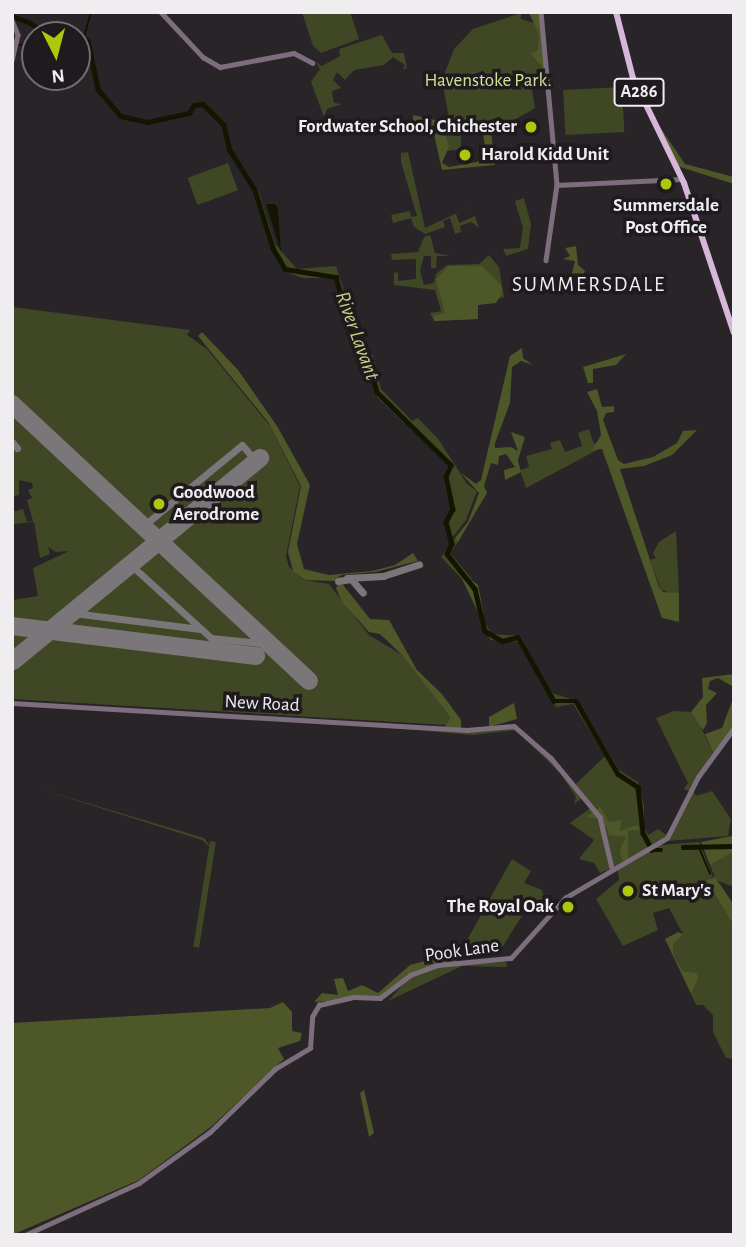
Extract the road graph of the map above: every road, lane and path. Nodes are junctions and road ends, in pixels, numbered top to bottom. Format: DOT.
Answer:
graph roads {
  1 [pos="161,12"];
  2 [pos="541,12"];
  3 [pos="617,12"];
  4 [pos="12,20"];
  5 [pos="12,60"];
  6 [pos="313,63"];
  7 [pos="682,178"];
  8 [pos="557,185"];
  9 [pos="546,260"];
  10 [pos="734,333"];
  11 [pos="12,703"];
  12 [pos="734,728"];
  13 [pos="612,868"];
  14 [pos="25,1235"];
  1 -- 6 [label="street"];
  2 -- 8 [label="street"];
  3 -- 7 [label="main road, A286"];
  4 -- 5 [label="street"];
  7 -- 8 [label="street"];
  7 -- 10 [label="main road, A286"];
  8 -- 9 [label="street"];
  11 -- 13 [label="street, New Road"];
  12 -- 13 [label="street, Pook Lane"];
  13 -- 14 [label="street, Pook Lane"];
}
